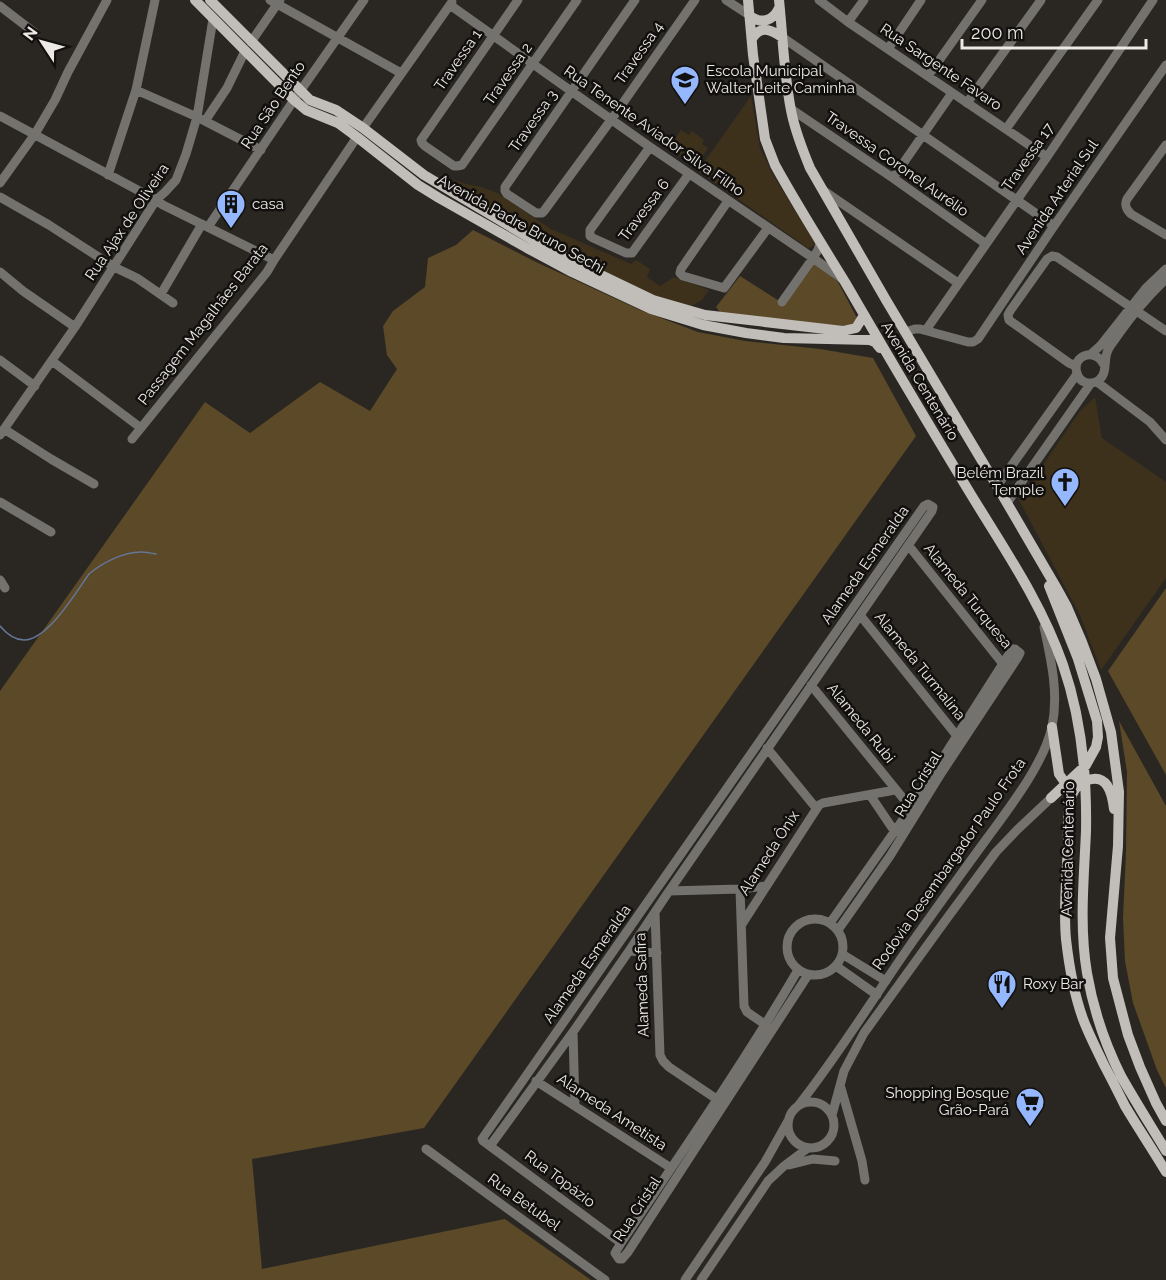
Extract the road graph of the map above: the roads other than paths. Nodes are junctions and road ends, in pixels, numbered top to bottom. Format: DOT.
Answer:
graph roads {
  1 [pos="107,0"];
  2 [pos="155,0"];
  3 [pos="195,0"];
  4 [pos="364,0"];
  5 [pos="518,0"];
  6 [pos="577,0"];
  7 [pos="635,0"];
  8 [pos="694,0"];
  9 [pos="742,0"];
  10 [pos="748,0"];
  11 [pos="819,0"];
  12 [pos="864,0"];
  13 [pos="921,0"];
  14 [pos="982,0"];
  15 [pos="1041,0"];
  16 [pos="1098,0"];
  17 [pos="1153,0"];
  18 [pos="275,1"];
  19 [pos="214,2"];
  20 [pos="728,2"];
  21 [pos="451,3"];
  22 [pos="779,4"];
  23 [pos="0,6"];
  24 [pos="749,15"];
  25 [pos="213,19"];
  26 [pos="849,22"];
  27 [pos="35,33"];
  28 [pos="493,37"];
  29 [pos="782,37"];
  30 [pos="337,39"];
  31 [pos="752,39"];
  32 [pos="248,46"];
  33 [pos="888,49"];
  34 [pos="533,65"];
  35 [pos="1166,65"];
  36 [pos="401,73"];
  37 [pos="928,76"];
  38 [pos="136,90"];
  39 [pos="571,91"];
  40 [pos="952,93"];
  41 [pos="297,95"];
  42 [pos="967,103"];
  43 [pos="791,109"];
  44 [pos="0,116"];
  45 [pos="201,119"];
  46 [pos="611,120"];
  47 [pos="1006,129"];
  48 [pos="360,133"];
  49 [pos="35,134"];
  50 [pos="923,135"];
  51 [pos="1166,145"];
  52 [pos="650,147"];
  53 [pos="261,150"];
  54 [pos="1047,157"];
  55 [pos="462,165"];
  56 [pos="689,174"];
  57 [pos="108,175"];
  58 [pos="893,178"];
  59 [pos="0,183"];
  60 [pos="822,189"];
  61 [pos="0,197"];
  62 [pos="156,200"];
  63 [pos="1017,200"];
  64 [pos="728,201"];
  65 [pos="544,211"];
  66 [pos="205,225"];
  67 [pos="1054,226"];
  68 [pos="768,228"];
  69 [pos="1166,235"];
  70 [pos="820,243"];
  71 [pos="986,244"];
  72 [pos="813,258"];
  73 [pos="274,260"];
  74 [pos="114,267"];
  75 [pos="1166,269"];
  76 [pos="0,272"];
  77 [pos="1166,279"];
  78 [pos="843,280"];
  79 [pos="958,283"];
  80 [pos="161,294"];
  81 [pos="782,302"];
  82 [pos="173,303"];
  83 [pos="1133,309"];
  84 [pos="864,315"];
  85 [pos="75,327"];
  86 [pos="926,330"];
  87 [pos="1166,331"];
  88 [pos="905,332"];
  89 [pos="1091,354"];
  90 [pos="887,356"];
  91 [pos="52,361"];
  92 [pos="1104,365"];
  93 [pos="2,366"];
  94 [pos="1076,370"];
  95 [pos="1094,383"];
  96 [pos="34,386"];
  97 [pos="1061,396"];
  98 [pos="1076,405"];
  99 [pos="141,428"];
  100 [pos="2,432"];
  101 [pos="132,439"];
  102 [pos="1166,440"];
  103 [pos="1011,467"];
  104 [pos="1024,478"];
  105 [pos="94,484"];
  106 [pos="997,486"];
  107 [pos="0,502"];
  108 [pos="1007,503"];
  109 [pos="51,532"];
  110 [pos="909,546"];
  111 [pos="1035,552"];
  112 [pos="882,576"];
  113 [pos="860,615"];
  114 [pos="1042,616"];
  115 [pos="834,644"];
  116 [pos="1003,664"];
  117 [pos="811,685"];
  118 [pos="985,700"];
  119 [pos="787,711"];
  120 [pos="1052,727"];
  121 [pos="957,736"];
  122 [pos="1096,747"];
  123 [pos="768,748"];
  124 [pos="940,770"];
  125 [pos="742,777"];
  126 [pos="1066,784"];
  127 [pos="895,790"];
  128 [pos="870,795"];
  129 [pos="1051,798"];
  130 [pos="816,808"];
  131 [pos="911,808"];
  132 [pos="1069,817"];
  133 [pos="895,832"];
  134 [pos="1118,846"];
  135 [pos="886,852"];
  136 [pos="668,873"];
  137 [pos="678,878"];
  138 [pos="766,886"];
  139 [pos="740,889"];
  140 [pos="669,891"];
  141 [pos="655,912"];
  142 [pos="830,923"];
  143 [pos="742,924"];
  144 [pos="838,930"];
  145 [pos="912,943"];
  146 [pos="629,951"];
  147 [pos="612,953"];
  148 [pos="657,953"];
  149 [pos="842,954"];
  150 [pos="622,960"];
  151 [pos="913,964"];
  152 [pos="836,966"];
  153 [pos="803,972"];
  154 [pos="886,981"];
  155 [pos="877,994"];
  156 [pos="766,1025"];
  157 [pos="573,1032"];
  158 [pos="535,1064"];
  159 [pos="745,1065"];
  160 [pos="544,1070"];
  161 [pos="536,1081"];
  162 [pos="840,1086"];
  163 [pos="718,1100"];
  164 [pos="575,1106"];
  165 [pos="798,1106"];
  166 [pos="832,1115"];
  167 [pos="788,1121"];
  168 [pos="1166,1121"];
  169 [pos="486,1143"];
  170 [pos="808,1148"];
  171 [pos="426,1149"];
  172 [pos="1166,1151"];
  173 [pos="835,1161"];
  174 [pos="784,1166"];
  175 [pos="671,1168"];
  176 [pos="1166,1172"];
  177 [pos="865,1180"];
  178 [pos="650,1208"];
  179 [pos="621,1243"];
  180 [pos="604,1280"];
  181 [pos="685,1280"];
  182 [pos="701,1280"];
  1 -- 49 [label="street"];
  2 -- 38 [label="street"];
  3 -- 25 [label="main road, Avenida Padre Bruno Sechi"];
  4 -- 30 [label="street, Rua São Bento"];
  5 -- 28 [label="street, Travessa 1"];
  6 -- 34 [label="street, Travessa 2"];
  7 -- 39 [label="street, Travessa 3"];
  8 -- 46 [label="street, Travessa 4"];
  9 -- 20 [label="street"];
  10 -- 24 [label="main road, Avenida Centenário"];
  11 -- 26 [label="street, Rua Sargente Favaro"];
  12 -- 26 [label="street"];
  13 -- 33 [label="street"];
  14 -- 37 [label="street"];
  15 -- 42 [label="street"];
  16 -- 47 [label="street"];
  17 -- 54 [label="street, Travessa 17"];
  18 -- 30 [label="street"];
  18 -- 32 [label="street"];
  19 -- 25 [label="main road, Rua Ajax de Oliveira"];
  19 -- 32 [label="main road, Avenida Padre Bruno Sechi"];
  20 -- 24 [label="street"];
  21 -- 28 [label="street, Rua Tenente Aviador Silva Filho"];
  21 -- 36 [label="street, Passagem Magalhães Barata"];
  22 -- 24 [label="main road"];
  22 -- 29 [label="main road, Avenida Centenário"];
  23 -- 27 [label="street"];
  24 -- 31 [label="main road, Avenida Centenário"];
  25 -- 32 [label="main road, Avenida Padre Bruno Sechi"];
  25 -- 45 [label="street, Rua Ajax de Oliveira"];
  26 -- 33 [label="street, Rua Sargente Favaro"];
  28 -- 34 [label="street, Rua Tenente Aviador Silva Filho"];
  28 -- 55 [label="street, Travessa 1"];
  29 -- 31 [label="main road"];
  29 -- 43 [label="main road, Avenida Centenário"];
  29 -- 50 [label="street"];
  30 -- 36 [label="street"];
  30 -- 41 [label="street, Rua São Bento"];
  31 -- 70 [label="main road, Avenida Centenário"];
  32 -- 41 [label="main road, Avenida Padre Bruno Sechi"];
  32 -- 45 [label="street"];
  33 -- 37 [label="street, Rua Sargente Favaro"];
  34 -- 39 [label="street, Rua Tenente Aviador Silva Filho"];
  34 -- 55 [label="street, Travessa 2"];
  35 -- 67 [label="street, Avenida Arterial Sul"];
  36 -- 48 [label="street, Passagem Magalhães Barata"];
  37 -- 40 [label="street, Rua Sargente Favaro"];
  38 -- 45 [label="street"];
  38 -- 57 [label="street"];
  39 -- 46 [label="street, Rua Tenente Aviador Silva Filho"];
  39 -- 65 [label="street, Travessa 3"];
  40 -- 42 [label="street, Rua Sargente Favaro"];
  40 -- 50 [label="street"];
  41 -- 48 [label="main road, Avenida Padre Bruno Sechi"];
  41 -- 53 [label="street, Rua São Bento"];
  42 -- 47 [label="street, Rua Sargente Favaro"];
  43 -- 58 [label="street, Travessa Coronel Aurélio"];
  43 -- 60 [label="main road, Avenida Centenário"];
  44 -- 49 [label="street"];
  45 -- 53 [label="street"];
  45 -- 62 [label="street, Rua Ajax de Oliveira"];
  46 -- 52 [label="street, Rua Tenente Aviador Silva Filho"];
  46 -- 65 [label="street, Travessa 4"];
  47 -- 54 [label="street, Rua Sargente Favaro"];
  48 -- 73 [label="street, Passagem Magalhães Barata"];
  48 -- 84 [label="main road, Avenida Padre Bruno Sechi"];
  48 -- 90 [label="main road, Avenida Padre Bruno Sechi"];
  49 -- 57 [label="street"];
  49 -- 59 [label="street"];
  50 -- 58 [label="street"];
  50 -- 63 [label="street"];
  51 -- 69 [label="street"];
  52 -- 56 [label="street, Rua Tenente Aviador Silva Filho"];
  52 -- 56 [label="street, Travessa 6"];
  53 -- 66 [label="street, Rua São Bento"];
  54 -- 63 [label="street, Travessa 17"];
  56 -- 64 [label="street, Rua Tenente Aviador Silva Filho"];
  57 -- 62 [label="street"];
  58 -- 71 [label="street, Travessa Coronel Aurélio"];
  60 -- 79 [label="street"];
  60 -- 88 [label="main road, Avenida Centenário"];
  61 -- 74 [label="street"];
  62 -- 66 [label="street"];
  62 -- 74 [label="street, Rua Ajax de Oliveira"];
  63 -- 67 [label="street"];
  63 -- 71 [label="street, Travessa 17"];
  64 -- 68 [label="street, Rua Tenente Aviador Silva Filho"];
  64 -- 68 [label="street"];
  66 -- 73 [label="street"];
  66 -- 80 [label="street, Rua São Bento"];
  67 -- 86 [label="street, Avenida Arterial Sul"];
  68 -- 72 [label="street, Rua Tenente Aviador Silva Filho"];
  70 -- 72 [label="street"];
  70 -- 78 [label="main road, Avenida Centenário"];
  71 -- 79 [label="street, Travessa 17"];
  72 -- 78 [label="street, Rua Tenente Aviador Silva Filho"];
  72 -- 81 [label="street"];
  73 -- 99 [label="street, Passagem Magalhães Barata"];
  74 -- 80 [label="street"];
  74 -- 85 [label="street, Rua Ajax de Oliveira"];
  75 -- 83 [label="street"];
  76 -- 85 [label="street"];
  77 -- 83 [label="street"];
  78 -- 84 [label="main road, Avenida Centenário"];
  79 -- 86 [label="street, Travessa 17"];
  80 -- 82 [label="street"];
  83 -- 87 [label="street"];
  83 -- 89 [label="street"];
  83 -- 92 [label="street"];
  83 -- 94 [label="street"];
  84 -- 90 [label="main road, Avenida Centenário"];
  85 -- 91 [label="street, Rua Ajax de Oliveira"];
  86 -- 88 [label="street"];
  88 -- 106 [label="main road, Avenida Centenário"];
  89 -- 92 [label="street"];
  89 -- 94 [label="street"];
  90 -- 114 [label="main road, Avenida Centenário"];
  91 -- 96 [label="street, Rua Ajax de Oliveira"];
  91 -- 99 [label="street"];
  92 -- 95 [label="street"];
  93 -- 96 [label="street"];
  94 -- 95 [label="street"];
  94 -- 97 [label="street"];
  95 -- 98 [label="street"];
  95 -- 102 [label="street"];
  96 -- 100 [label="street, Rua Ajax de Oliveira"];
  97 -- 98 [label="street"];
  97 -- 103 [label="street"];
  98 -- 104 [label="street"];
  99 -- 101 [label="street, Passagem Magalhães Barata"];
  100 -- 105 [label="street"];
  103 -- 104 [label="street"];
  103 -- 106 [label="street"];
  104 -- 108 [label="street"];
  106 -- 108 [label="main road, Avenida Centenário"];
  107 -- 109 [label="street"];
  108 -- 111 [label="main road, Avenida Centenário"];
  110 -- 112 [label="street, Alameda Esmeralda"];
  110 -- 112 [label="street, Alameda Esmeralda"];
  110 -- 116 [label="street, Alameda Turquesa"];
  111 -- 122 [label="main road, Avenida Centenário"];
  111 -- 134 [label="main road, Avenida Centenário"];
  112 -- 113 [label="street, Alameda Esmeralda"];
  112 -- 115 [label="street, Alameda Esmeralda"];
  113 -- 115 [label="street, Alameda Esmeralda"];
  113 -- 121 [label="street, Alameda Turmalina"];
  114 -- 120 [label="street, Rodovia Desembargador Paulo Frota"];
  114 -- 172 [label="main road, Avenida Centenário"];
  115 -- 117 [label="street, Alameda Esmeralda"];
  115 -- 119 [label="street, Alameda Esmeralda"];
  116 -- 118 [label="street, Rua Cristal"];
  116 -- 118 [label="street, Rua Cristal"];
  117 -- 119 [label="street, Alameda Esmeralda"];
  117 -- 127 [label="street, Alameda Rubi"];
  118 -- 121 [label="street, Rua Cristal"];
  118 -- 124 [label="street, Rua Cristal"];
  119 -- 123 [label="street, Alameda Esmeralda"];
  119 -- 125 [label="street, Alameda Esmeralda"];
  120 -- 126 [label="main road"];
  120 -- 145 [label="street, Rodovia Desembargador Paulo Frota"];
  121 -- 124 [label="street, Rua Cristal"];
  122 -- 126 [label="main road, Rodovia Desembargador Paulo Frota"];
  123 -- 125 [label="street, Alameda Esmeralda"];
  123 -- 130 [label="street"];
  124 -- 131 [label="street, Rua Cristal"];
  124 -- 135 [label="street, Rua Cristal"];
  125 -- 136 [label="street, Alameda Esmeralda"];
  125 -- 137 [label="street, Alameda Esmeralda"];
  126 -- 129 [label="main road, Rodovia Desembargador Paulo Frota"];
  127 -- 128 [label="street, Alameda Ônix"];
  127 -- 131 [label="street, Alameda Rubi"];
  128 -- 130 [label="street, Alameda Ônix"];
  128 -- 133 [label="street"];
  129 -- 132 [label="main road"];
  129 -- 151 [label="street, Rodovia Desembargador Paulo Frota"];
  130 -- 138 [label="street, Alameda Ônix"];
  131 -- 133 [label="street, Rua Cristal"];
  132 -- 134 [label="main road"];
  132 -- 176 [label="main road"];
  133 -- 135 [label="street, Rua Cristal"];
  134 -- 168 [label="main road, Avenida Centenário"];
  135 -- 142 [label="street, Rua Cristal"];
  135 -- 144 [label="street, Rua Cristal"];
  136 -- 137 [label="street"];
  136 -- 147 [label="street, Alameda Esmeralda"];
  137 -- 140 [label="street, Alameda Esmeralda"];
  138 -- 139 [label="street"];
  138 -- 143 [label="street, Alameda Ônix"];
  139 -- 140 [label="street"];
  139 -- 143 [label="street, Alameda Ônix"];
  140 -- 141 [label="street, Alameda Esmeralda"];
  141 -- 146 [label="street, Alameda Esmeralda"];
  141 -- 148 [label="street, Alameda Safira"];
  142 -- 144 [label="street"];
  142 -- 153 [label="street"];
  143 -- 156 [label="street, Alameda Ônix"];
  144 -- 149 [label="street"];
  145 -- 151 [label="street"];
  145 -- 154 [label="street, Rodovia Desembargador Paulo Frota"];
  146 -- 148 [label="street"];
  146 -- 150 [label="street, Alameda Esmeralda"];
  147 -- 150 [label="street"];
  147 -- 158 [label="street, Alameda Esmeralda"];
  148 -- 163 [label="street, Alameda Safira"];
  149 -- 152 [label="street"];
  149 -- 154 [label="street"];
  150 -- 157 [label="street, Alameda Esmeralda"];
  151 -- 162 [label="street, Rodovia Desembargador Paulo Frota"];
  152 -- 153 [label="street"];
  152 -- 155 [label="street"];
  153 -- 156 [label="street, Rua Cristal"];
  153 -- 159 [label="street, Rua Cristal"];
  154 -- 155 [label="street, Rodovia Desembargador Paulo Frota"];
  155 -- 165 [label="street, Rodovia Desembargador Paulo Frota"];
  156 -- 159 [label="street, Rua Cristal"];
  157 -- 160 [label="street, Alameda Esmeralda"];
  157 -- 164 [label="street"];
  158 -- 160 [label="street"];
  158 -- 169 [label="street, Alameda Esmeralda"];
  159 -- 163 [label="street, Rua Cristal"];
  159 -- 178 [label="street, Rua Cristal"];
  160 -- 161 [label="street, Alameda Esmeralda"];
  161 -- 164 [label="street, Alameda Ametista"];
  161 -- 169 [label="street, Alameda Esmeralda"];
  162 -- 166 [label="street, Rodovia Desembargador Paulo Frota"];
  162 -- 177 [label="street"];
  163 -- 175 [label="street, Rua Cristal"];
  164 -- 175 [label="street, Alameda Ametista"];
  165 -- 166 [label="street"];
  165 -- 167 [label="street"];
  166 -- 170 [label="street"];
  167 -- 170 [label="street"];
  167 -- 181 [label="street"];
  169 -- 179 [label="street, Rua Topázio"];
  170 -- 174 [label="street"];
  171 -- 180 [label="street, Rua Betubel"];
  173 -- 174 [label="street"];
  174 -- 182 [label="street"];
  175 -- 178 [label="street, Rua Cristal"];
  178 -- 179 [label="street, Rua Cristal"];
  178 -- 179 [label="street, Rua Cristal"];
}
